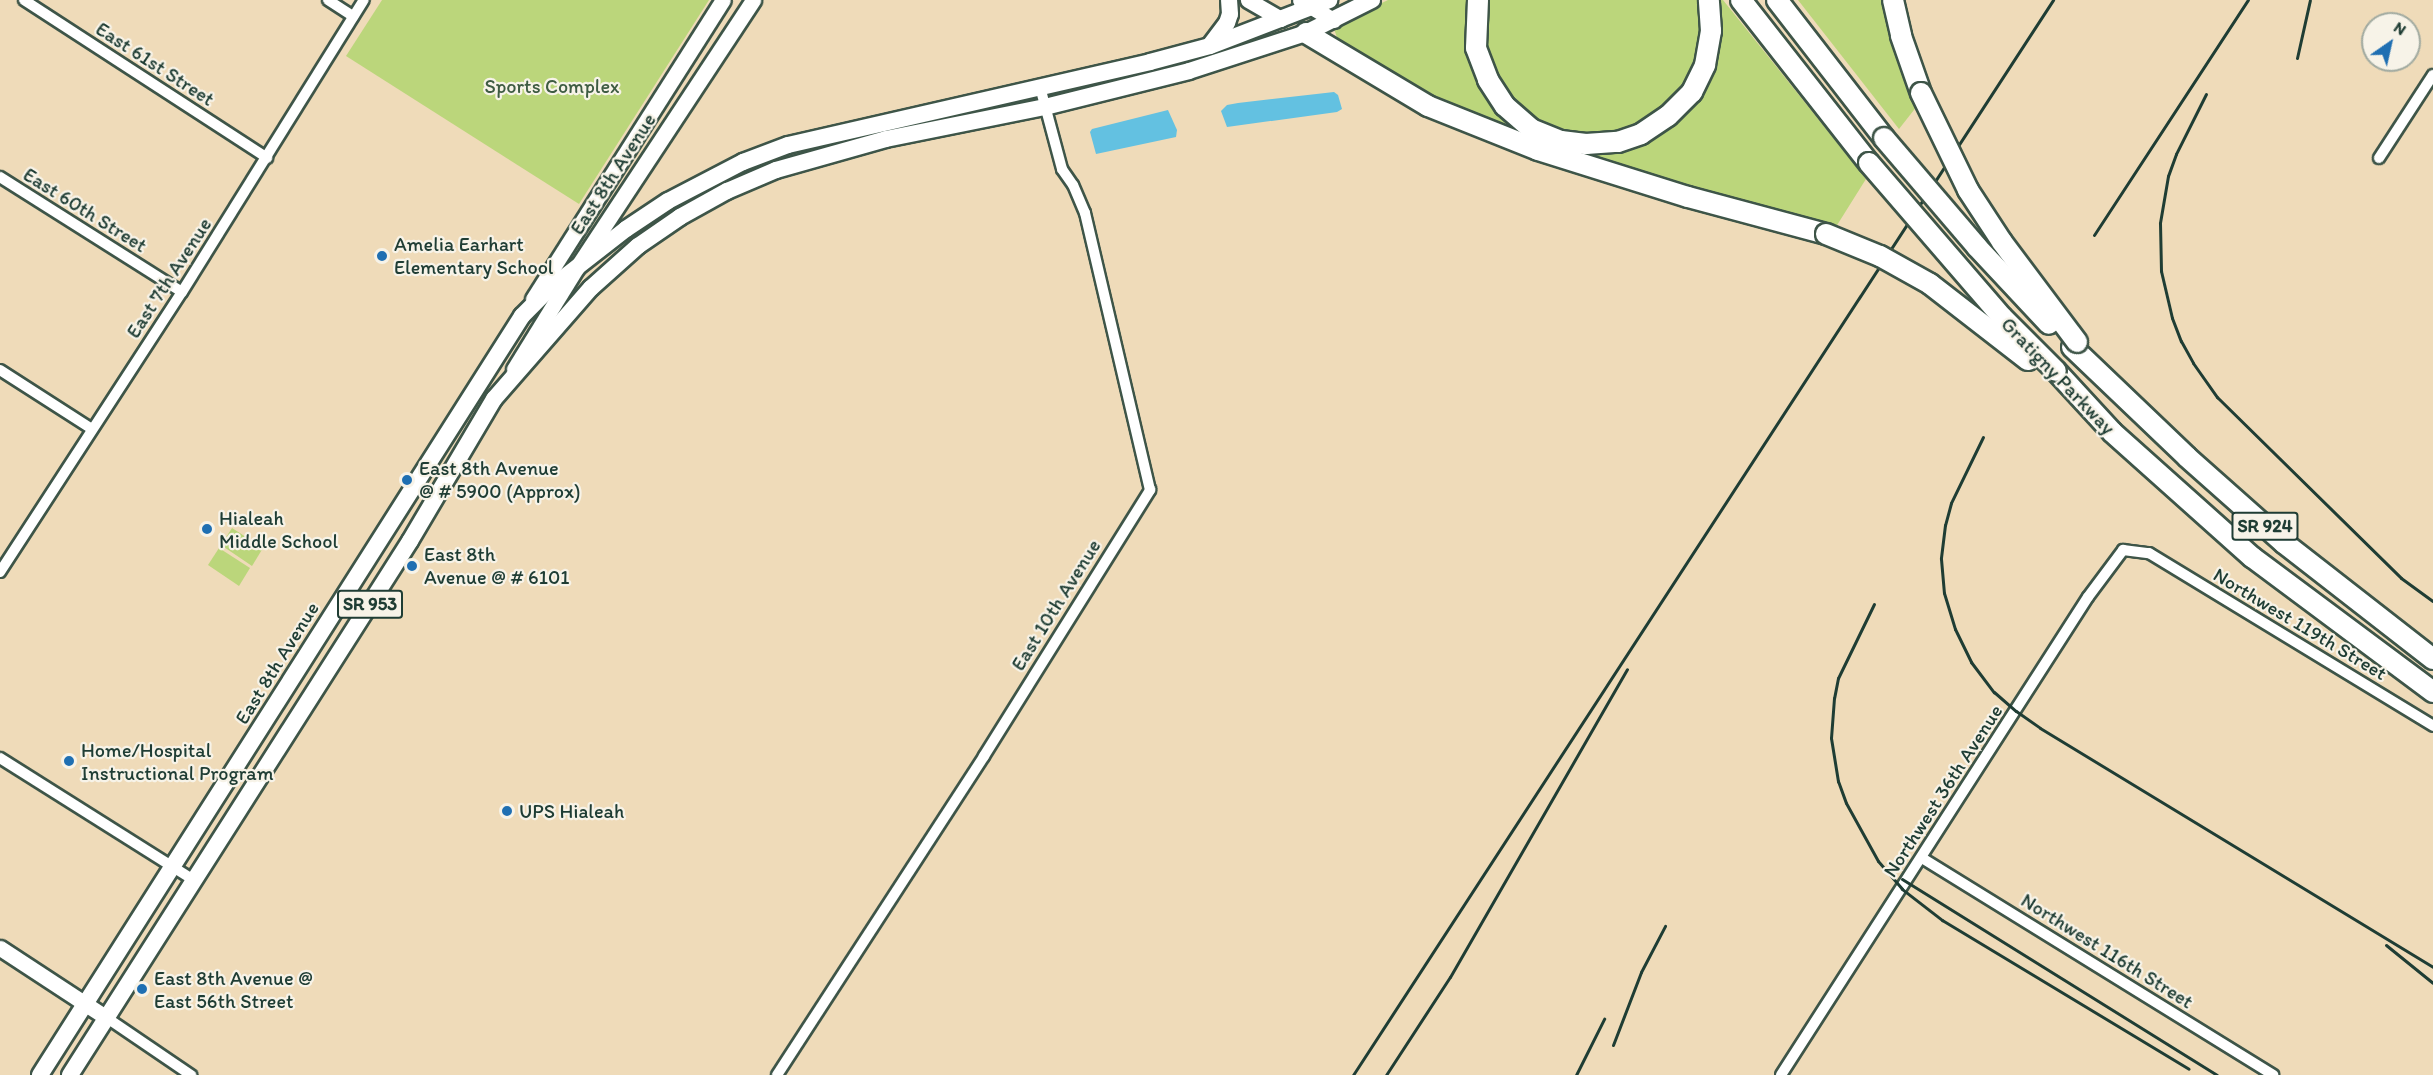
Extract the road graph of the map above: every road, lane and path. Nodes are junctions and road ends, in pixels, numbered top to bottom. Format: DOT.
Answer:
graph roads {
  1 [pos="24,0"];
  2 [pos="328,0"];
  3 [pos="364,0"];
  4 [pos="723,0"];
  5 [pos="753,0"];
  6 [pos="1229,0"];
  7 [pos="1248,0"];
  8 [pos="1329,0"];
  9 [pos="1372,0"];
  10 [pos="1478,0"];
  11 [pos="1709,0"];
  12 [pos="1741,0"];
  13 [pos="1777,0"];
  14 [pos="1893,0"];
  15 [pos="1306,4"];
  16 [pos="353,16"];
  17 [pos="1281,19"];
  18 [pos="1333,20"];
  19 [pos="1306,33"];
  20 [pos="1210,46"];
  21 [pos="2433,75"];
  22 [pos="1040,87"];
  23 [pos="1045,107"];
  24 [pos="267,158"];
  25 [pos="2379,158"];
  26 [pos="0,177"];
  27 [pos="577,267"];
  28 [pos="182,292"];
  29 [pos="522,316"];
  30 [pos="2075,344"];
  31 [pos="0,370"];
  32 [pos="2053,375"];
  33 [pos="494,399"];
  34 [pos="92,429"];
  35 [pos="438,448"];
  36 [pos="457,462"];
  37 [pos="2149,553"];
  38 [pos="2,565"];
  39 [pos="307,654"];
  40 [pos="2433,659"];
  41 [pos="329,668"];
  42 [pos="2433,692"];
  43 [pos="2433,726"];
  44 [pos="0,758"];
  45 [pos="1922,858"];
  46 [pos="173,866"];
  47 [pos="194,880"];
  48 [pos="0,948"];
  49 [pos="86,1003"];
  50 [pos="107,1018"];
  51 [pos="40,1075"];
  52 [pos="70,1075"];
  53 [pos="191,1075"];
  54 [pos="777,1075"];
  55 [pos="1781,1075"];
  56 [pos="2273,1075"];
  1 -- 24 [label="street, East 61st Street"];
  2 -- 16 [label="street"];
  3 -- 16 [label="street, East 7th Avenue"];
  4 -- 29 [label="main road, East 8th Avenue / SR 953"];
  5 -- 27 [label="main road, East 8th Avenue / SR 953"];
  6 -- 20 [label="main road"];
  7 -- 17 [label="main road"];
  8 -- 15 [label="main road"];
  9 -- 18 [label="main road"];
  10 -- 11 [label="highway"];
  12 -- 32 [label="highway, Gratigny Parkway, bridge"];
  13 -- 30 [label="highway, Gratigny Parkway, bridge"];
  14 -- 30 [label="highway, bridge"];
  15 -- 17 [label="main road"];
  15 -- 18 [label="main road"];
  16 -- 24 [label="street, East 7th Avenue"];
  17 -- 19 [label="main road"];
  17 -- 20 [label="main road"];
  18 -- 19 [label="main road"];
  19 -- 23 [label="main road"];
  19 -- 32 [label="highway, bridge"];
  20 -- 22 [label="main road"];
  21 -- 25 [label="street"];
  22 -- 23 [label="street, East 10th Avenue"];
  22 -- 27 [label="main road"];
  23 -- 33 [label="main road"];
  23 -- 54 [label="street, East 10th Avenue"];
  24 -- 28 [label="street, East 7th Avenue"];
  26 -- 28 [label="street, East 60th Street"];
  27 -- 29 [label="main road"];
  27 -- 33 [label="main road, East 8th Avenue / SR 953"];
  28 -- 34 [label="street, East 7th Avenue"];
  29 -- 35 [label="main road, East 8th Avenue / SR 953"];
  30 -- 40 [label="highway, Gratigny Parkway / SR 924"];
  31 -- 34 [label="street"];
  32 -- 42 [label="highway, Gratigny Parkway / SR 924"];
  33 -- 36 [label="main road, East 8th Avenue / SR 953"];
  34 -- 38 [label="street, East 7th Avenue"];
  35 -- 36 [label="main road"];
  35 -- 39 [label="main road, East 8th Avenue / SR 953"];
  36 -- 41 [label="main road, East 8th Avenue / SR 953"];
  37 -- 43 [label="street, Northwest 119th Street"];
  37 -- 45 [label="street, Northwest 36th Avenue"];
  39 -- 41 [label="main road"];
  39 -- 46 [label="main road, East 8th Avenue / SR 953"];
  41 -- 47 [label="main road, East 8th Avenue / SR 953"];
  44 -- 46 [label="street"];
  45 -- 55 [label="street, Northwest 36th Avenue"];
  45 -- 56 [label="street, Northwest 116th Street"];
  46 -- 47 [label="street"];
  46 -- 49 [label="main road, East 8th Avenue / SR 953"];
  47 -- 50 [label="main road, East 8th Avenue / SR 953"];
  48 -- 49 [label="main road"];
  49 -- 50 [label="main road"];
  49 -- 51 [label="main road, East 8th Avenue / SR 953"];
  50 -- 52 [label="main road, East 8th Avenue / SR 953"];
  50 -- 53 [label="street"];
}
